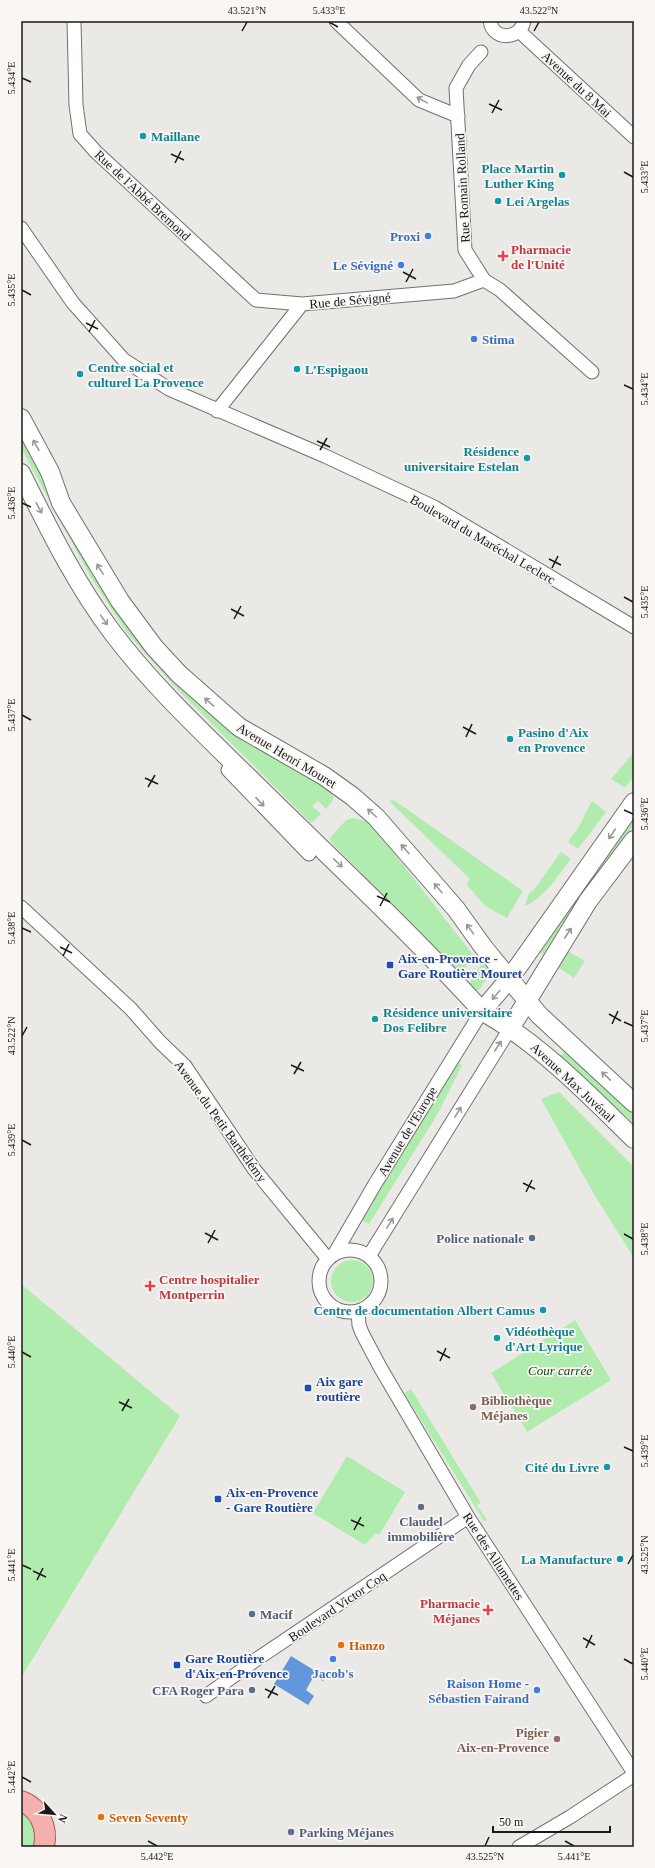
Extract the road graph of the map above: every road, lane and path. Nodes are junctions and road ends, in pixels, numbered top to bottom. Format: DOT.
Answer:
graph roads {
  1 [pos="74,21"];
  2 [pos="336,21"];
  3 [pos="490,21"];
  4 [pos="522,26"];
  5 [pos="481,52"];
  6 [pos="458,116"];
  7 [pos="634,137"];
  8 [pos="21,228"];
  9 [pos="484,280"];
  10 [pos="302,304"];
  11 [pos="592,372"];
  12 [pos="217,411"];
  13 [pos="21,418"];
  14 [pos="21,473"];
  15 [pos="634,627"];
  16 [pos="141,669"];
  17 [pos="634,802"];
  18 [pos="634,840"];
  19 [pos="309,854"];
  20 [pos="21,907"];
  21 [pos="510,978"];
  22 [pos="528,1000"];
  23 [pos="482,1011"];
  24 [pos="510,1027"];
  25 [pos="634,1103"];
  26 [pos="634,1139"];
  27 [pos="331,1256"];
  28 [pos="369,1256"];
  29 [pos="341,1311"];
  30 [pos="358,1311"];
  31 [pos="362,1334"];
  32 [pos="468,1517"];
  33 [pos="206,1696"];
  34 [pos="634,1774"];
  35 [pos="21,1801"];
  36 [pos="44,1847"];
  37 [pos="519,1847"];
  1 -- 10 [label="street, Rue de l'Abbé Bremond"];
  6 -- 2 [label="street, one-way"];
  3 -- 4 [label="street"];
  4 -- 7 [label="street, Avenue du 8 Mai"];
  5 -- 6 [label="street, Rue Romain Rolland"];
  6 -- 9 [label="street, Rue Romain Rolland"];
  8 -- 12 [label="street, Boulevard du Maréchal Leclerc"];
  9 -- 10 [label="street, Rue de Sévigné"];
  9 -- 11 [label="street, Rue Romain Rolland"];
  10 -- 12 [label="street, Rue de Sévigné"];
  12 -- 15 [label="street, Boulevard du Maréchal Leclerc"];
  21 -- 13 [label="main road, Avenue Henri Mouret, one-way"];
  14 -- 16 [label="main road, one-way"];
  16 -- 19 [label="street, one-way"];
  16 -- 23 [label="main road, one-way"];
  17 -- 21 [label="main road, one-way"];
  22 -- 18 [label="main road, one-way"];
  20 -- 27 [label="street, Avenue du Petit Barthélémy"];
  21 -- 22 [label="main road, Avenue Henri Mouret"];
  21 -- 23 [label="main road, one-way"];
  22 -- 24 [label="main road"];
  25 -- 22 [label="main road, Avenue Max Juvénal, one-way"];
  23 -- 24 [label="main road, Avenue Max Juvénal"];
  23 -- 27 [label="street, Avenue de l'Europe"];
  24 -- 26 [label="main road, Avenue Max Juvénal"];
  28 -- 24 [label="street, one-way"];
  27 -- 28 [label="street"];
  27 -- 29 [label="street"];
  28 -- 30 [label="street"];
  29 -- 30 [label="street"];
  29 -- 31 [label="street, Rue des Allumettes"];
  30 -- 31 [label="street, Rue des Allumettes"];
  31 -- 32 [label="street, Rue des Allumettes"];
  32 -- 33 [label="street, Boulevard Victor Coq"];
  32 -- 34 [label="street, Rue des Allumettes"];
  34 -- 37 [label="street"];
  35 -- 36 [label="main road"];
}
